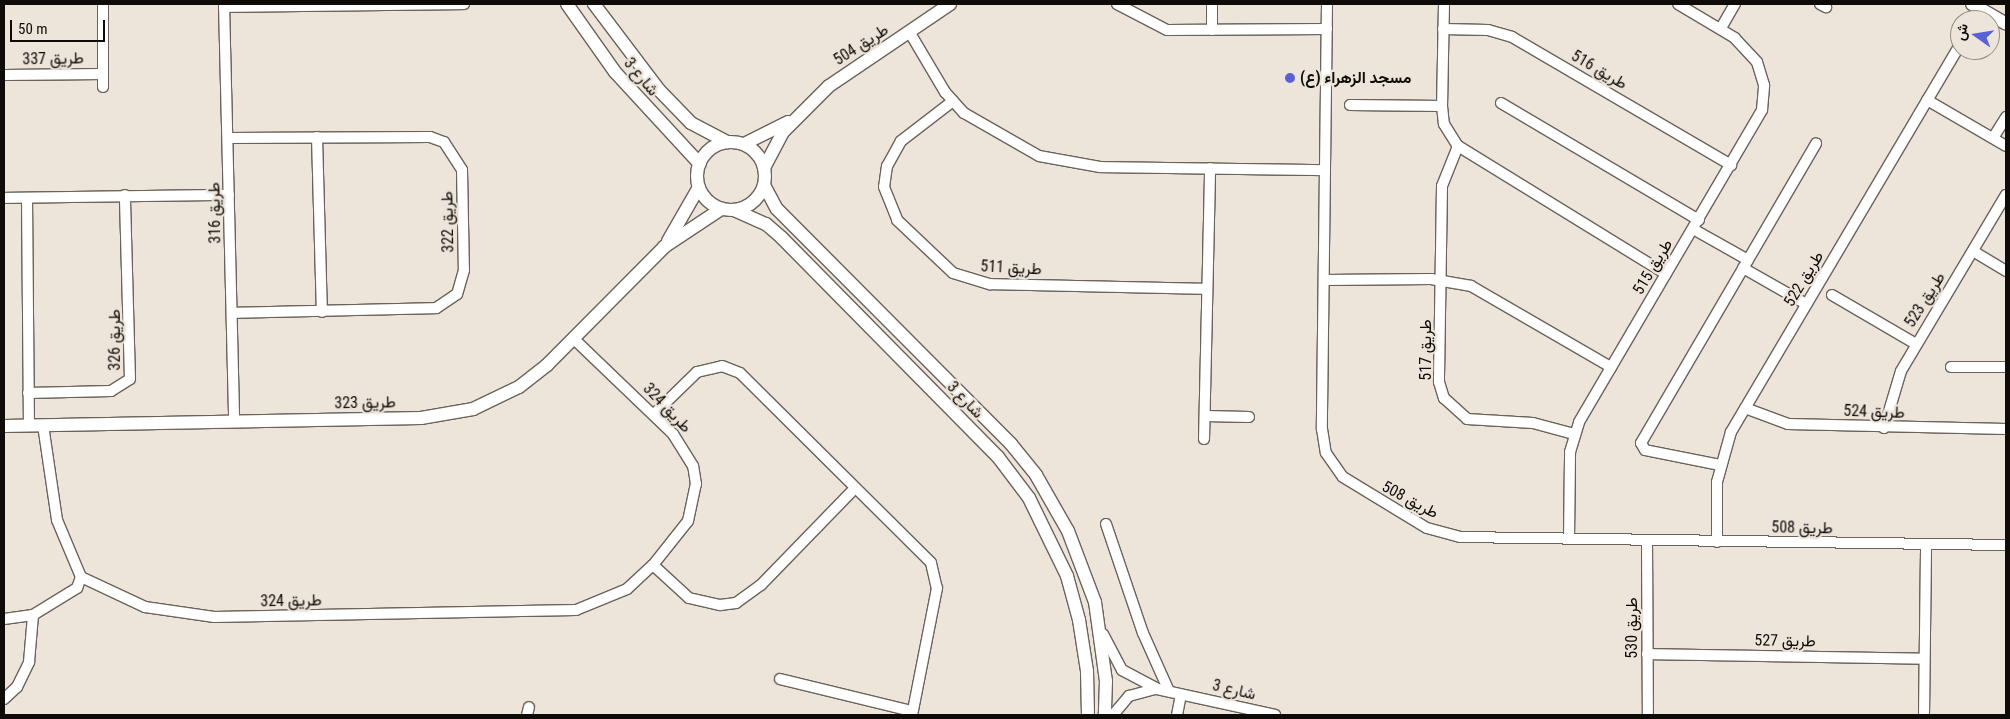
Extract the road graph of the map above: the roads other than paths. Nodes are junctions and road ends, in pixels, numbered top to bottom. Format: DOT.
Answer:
graph roads {
  1 [pos="103,4"];
  2 [pos="464,4"];
  3 [pos="567,4"];
  4 [pos="594,4"];
  5 [pos="950,4"];
  6 [pos="1117,4"];
  7 [pos="1212,4"];
  8 [pos="1327,4"];
  9 [pos="1444,4"];
  10 [pos="1678,4"];
  11 [pos="1735,4"];
  12 [pos="354,5"];
  13 [pos="224,6"];
  14 [pos="1720,28"];
  15 [pos="1327,29"];
  16 [pos="1443,29"];
  17 [pos="1212,30"];
  18 [pos="910,33"];
  19 [pos="1951,60"];
  20 [pos="103,74"];
  21 [pos="4,76"];
  22 [pos="103,87"];
  23 [pos="1928,100"];
  24 [pos="953,101"];
  25 [pos="1501,103"];
  26 [pos="1350,105"];
  27 [pos="1442,106"];
  28 [pos="2006,117"];
  29 [pos="795,118"];
  30 [pos="317,137"];
  31 [pos="228,138"];
  32 [pos="1993,138"];
  33 [pos="727,142"];
  34 [pos="1816,143"];
  35 [pos="744,144"];
  36 [pos="1458,146"];
  37 [pos="2006,146"];
  38 [pos="700,164"];
  39 [pos="1731,165"];
  40 [pos="764,168"];
  41 [pos="1210,168"];
  42 [pos="1325,170"];
  43 [pos="764,185"];
  44 [pos="699,187"];
  45 [pos="125,195"];
  46 [pos="229,195"];
  47 [pos="2006,195"];
  48 [pos="4,198"];
  49 [pos="27,198"];
  50 [pos="721,209"];
  51 [pos="734,210"];
  52 [pos="1696,224"];
  53 [pos="664,246"];
  54 [pos="1973,251"];
  55 [pos="1745,264"];
  56 [pos="2006,271"];
  57 [pos="1666,274"];
  58 [pos="1325,280"];
  59 [pos="1442,280"];
  60 [pos="1207,289"];
  61 [pos="1832,294"];
  62 [pos="1806,304"];
  63 [pos="322,312"];
  64 [pos="232,313"];
  65 [pos="574,339"];
  66 [pos="1916,344"];
  67 [pos="1951,367"];
  68 [pos="2006,367"];
  69 [pos="1611,368"];
  70 [pos="28,393"];
  71 [pos="1745,408"];
  72 [pos="654,414"];
  73 [pos="1205,416"];
  74 [pos="1249,417"];
  75 [pos="234,421"];
  76 [pos="43,425"];
  77 [pos="4,426"];
  78 [pos="29,426"];
  79 [pos="1884,428"];
  80 [pos="2006,429"];
  81 [pos="1574,434"];
  82 [pos="1204,440"];
  83 [pos="1720,465"];
  84 [pos="854,489"];
  85 [pos="1106,524"];
  86 [pos="1568,539"];
  87 [pos="1647,540"];
  88 [pos="1716,542"];
  89 [pos="1926,544"];
  90 [pos="2006,545"];
  91 [pos="653,565"];
  92 [pos="81,577"];
  93 [pos="33,616"];
  94 [pos="4,619"];
  95 [pos="1101,630"];
  96 [pos="1647,654"];
  97 [pos="1922,659"];
  98 [pos="780,679"];
  99 [pos="1157,688"];
  100 [pos="1169,692"];
  101 [pos="1181,694"];
  102 [pos="4,700"];
  103 [pos="911,713"];
  104 [pos="1088,715"];
  105 [pos="1105,715"];
  106 [pos="1113,715"];
  107 [pos="1177,715"];
  108 [pos="1275,715"];
  109 [pos="1648,715"];
  110 [pos="1924,715"];
  1 -- 20 [label="street, طريق 337"];
  2 -- 12 [label="street"];
  3 -- 38 [label="street, شارع 3"];
  4 -- 33 [label="street, شارع 3"];
  5 -- 18 [label="street, طريق 504"];
  6 -- 17 [label="street"];
  7 -- 17 [label="street"];
  8 -- 15 [label="street, طريق 508"];
  9 -- 16 [label="street"];
  10 -- 14 [label="street, طريق 515"];
  11 -- 14 [label="street"];
  12 -- 13 [label="street"];
  13 -- 31 [label="street, طريق 316"];
  14 -- 39 [label="street, طريق 515"];
  15 -- 17 [label="street"];
  15 -- 42 [label="street, طريق 508"];
  16 -- 27 [label="street"];
  16 -- 39 [label="street, طريق 516"];
  18 -- 24 [label="street"];
  18 -- 29 [label="street, طريق 504"];
  19 -- 23 [label="street, طريق 522"];
  20 -- 21 [label="street, طريق 337"];
  20 -- 22 [label="street, طريق 337"];
  23 -- 32 [label="street"];
  23 -- 62 [label="street, طريق 522"];
  24 -- 41 [label="street"];
  24 -- 60 [label="street, طريق 511"];
  25 -- 52 [label="street"];
  26 -- 27 [label="street"];
  27 -- 36 [label="street"];
  28 -- 32 [label="street"];
  29 -- 35 [label="street, طريق 504"];
  29 -- 40 [label="street, طريق 504"];
  30 -- 31 [label="street, طريق 322"];
  30 -- 63 [label="street"];
  30 -- 63 [label="street, طريق 322"];
  31 -- 46 [label="street, طريق 316"];
  32 -- 37 [label="street"];
  33 -- 35 [label="street"];
  33 -- 38 [label="street"];
  34 -- 55 [label="street"];
  35 -- 40 [label="street"];
  36 -- 57 [label="street"];
  36 -- 59 [label="street"];
  38 -- 44 [label="street"];
  39 -- 52 [label="street, طريق 515"];
  40 -- 43 [label="street"];
  41 -- 42 [label="street"];
  41 -- 60 [label="street"];
  42 -- 58 [label="street, طريق 508"];
  43 -- 51 [label="street"];
  43 -- 95 [label="street, شارع 3"];
  44 -- 50 [label="street"];
  44 -- 53 [label="street, طريق 323"];
  45 -- 46 [label="street"];
  45 -- 49 [label="street"];
  45 -- 70 [label="street, طريق 326"];
  46 -- 64 [label="street, طريق 316"];
  47 -- 54 [label="street, طريق 523"];
  48 -- 49 [label="street"];
  49 -- 70 [label="street"];
  50 -- 51 [label="street"];
  50 -- 53 [label="street, طريق 323"];
  51 -- 104 [label="street, شارع 3"];
  52 -- 55 [label="street"];
  52 -- 57 [label="street, طريق 515"];
  53 -- 65 [label="street, طريق 323"];
  54 -- 56 [label="street"];
  54 -- 66 [label="street, طريق 523"];
  55 -- 62 [label="street"];
  55 -- 83 [label="street"];
  57 -- 69 [label="street, طريق 515"];
  58 -- 59 [label="street"];
  58 -- 86 [label="street, طريق 508"];
  59 -- 69 [label="street"];
  59 -- 81 [label="street, طريق 517"];
  60 -- 73 [label="street"];
  61 -- 66 [label="street"];
  62 -- 71 [label="street, طريق 522"];
  63 -- 64 [label="street, طريق 322"];
  64 -- 75 [label="street, طريق 316"];
  65 -- 72 [label="street, طريق 324"];
  65 -- 75 [label="street, طريق 323"];
  66 -- 79 [label="street, طريق 523"];
  67 -- 68 [label="street"];
  69 -- 81 [label="street, طريق 515"];
  70 -- 78 [label="street"];
  71 -- 79 [label="street, طريق 524"];
  71 -- 83 [label="street, طريق 522"];
  72 -- 84 [label="street"];
  72 -- 91 [label="street, طريق 324"];
  73 -- 74 [label="street"];
  73 -- 82 [label="street"];
  75 -- 76 [label="street, طريق 323"];
  76 -- 78 [label="street, طريق 323"];
  76 -- 92 [label="street"];
  77 -- 78 [label="street, طريق 323"];
  79 -- 80 [label="street, طريق 524"];
  81 -- 86 [label="street, طريق 515"];
  83 -- 88 [label="street, طريق 522"];
  84 -- 91 [label="street"];
  84 -- 103 [label="street"];
  85 -- 100 [label="street"];
  86 -- 87 [label="street, طريق 508"];
  87 -- 88 [label="street, طريق 508"];
  87 -- 96 [label="street, طريق 530"];
  88 -- 89 [label="street, طريق 508"];
  89 -- 90 [label="street, طريق 508"];
  89 -- 97 [label="street"];
  91 -- 92 [label="street, طريق 324"];
  92 -- 93 [label="street"];
  93 -- 94 [label="street"];
  93 -- 102 [label="street"];
  95 -- 99 [label="street, شارع 3"];
  95 -- 105 [label="street, شارع 3"];
  96 -- 97 [label="street, طريق 527"];
  96 -- 109 [label="street, طريق 530"];
  97 -- 110 [label="street"];
  98 -- 103 [label="street"];
  99 -- 100 [label="street, شارع 3"];
  99 -- 106 [label="street"];
  100 -- 101 [label="street, شارع 3"];
  101 -- 107 [label="street"];
  101 -- 108 [label="street, شارع 3"];
}
